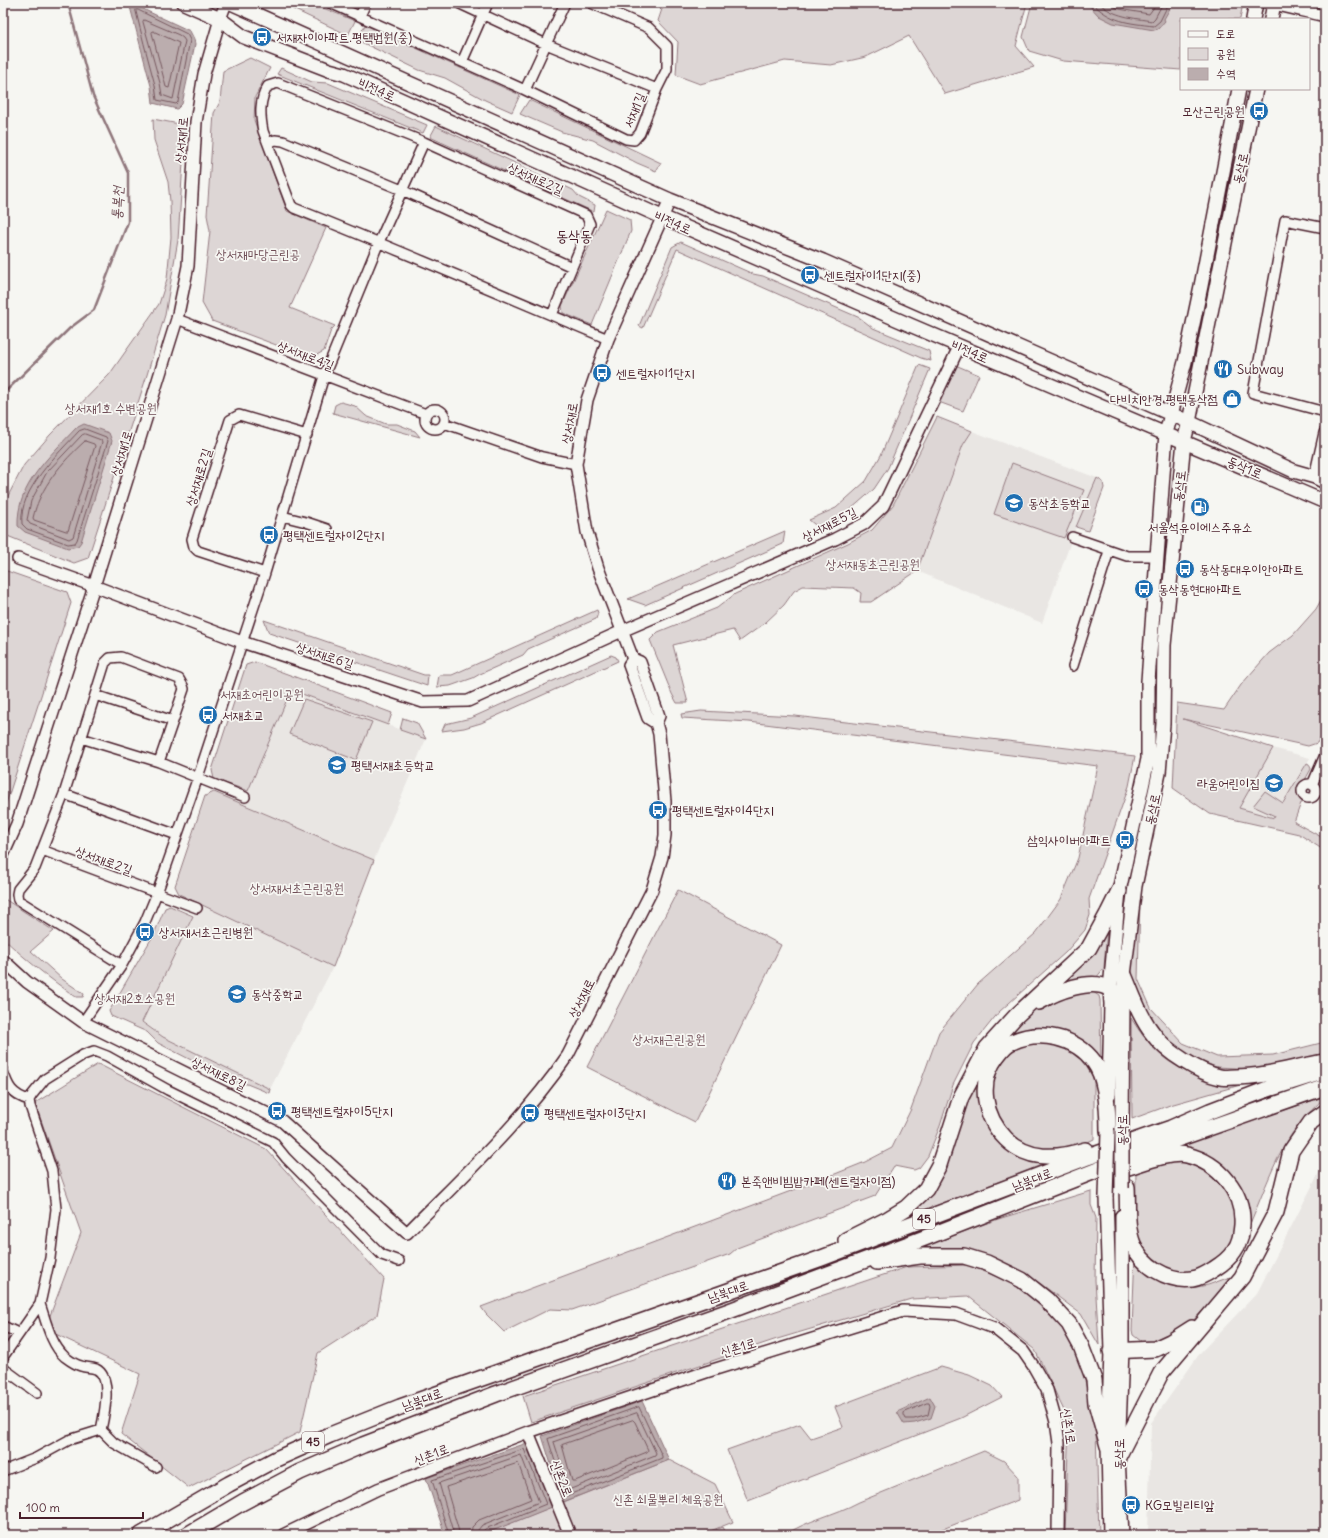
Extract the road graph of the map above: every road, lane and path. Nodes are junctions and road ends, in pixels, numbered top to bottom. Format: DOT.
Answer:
graph roads {
  1 [pos="184,3"];
  2 [pos="226,3"];
  3 [pos="231,3"];
  4 [pos="330,3"];
  5 [pos="366,3"];
  6 [pos="458,3"];
  7 [pos="488,3"];
  8 [pos="564,3"];
  9 [pos="590,3"];
  10 [pos="1256,3"];
  11 [pos="1272,3"];
  12 [pos="482,15"];
  13 [pos="360,16"];
  14 [pos="1325,16"];
  15 [pos="1253,18"];
  16 [pos="1271,18"];
  17 [pos="220,19"];
  18 [pos="546,44"];
  19 [pos="462,62"];
  20 [pos="657,89"];
  21 [pos="525,90"];
  22 [pos="1239,90"];
  23 [pos="1256,90"];
  24 [pos="424,142"];
  25 [pos="268,143"];
  26 [pos="402,190"];
  27 [pos="670,200"];
  28 [pos="662,217"];
  29 [pos="1325,228"];
  30 [pos="379,242"];
  31 [pos="572,267"];
  32 [pos="552,315"];
  33 [pos="177,319"];
  34 [pos="608,339"];
  35 [pos="959,347"];
  36 [pos="324,376"];
  37 [pos="1325,412"];
  38 [pos="426,414"];
  39 [pos="1171,414"];
  40 [pos="1189,422"];
  41 [pos="444,423"];
  42 [pos="1325,432"];
  43 [pos="1166,433"];
  44 [pos="307,435"];
  45 [pos="1184,441"];
  46 [pos="576,464"];
  47 [pos="1320,480"];
  48 [pos="1325,502"];
  49 [pos="282,516"];
  50 [pos="327,529"];
  51 [pos="1072,537"];
  52 [pos="1109,551"];
  53 [pos="1157,556"];
  54 [pos="18,559"];
  55 [pos="265,573"];
  56 [pos="94,586"];
  57 [pos="622,631"];
  58 [pos="242,642"];
  59 [pos="1073,666"];
  60 [pos="95,695"];
  61 [pos="173,721"];
  62 [pos="81,738"];
  63 [pos="1325,755"];
  64 [pos="160,762"];
  65 [pos="198,777"];
  66 [pos="1312,785"];
  67 [pos="64,794"];
  68 [pos="245,797"];
  69 [pos="178,835"];
  70 [pos="42,850"];
  71 [pos="3,855"];
  72 [pos="1119,891"];
  73 [pos="158,893"];
  74 [pos="197,908"];
  75 [pos="3,960"];
  76 [pos="122,965"];
  77 [pos="1124,975"];
  78 [pos="1110,989"];
  79 [pos="1123,1003"];
  80 [pos="1016,1016"];
  81 [pos="83,1022"];
  82 [pos="1325,1062"];
  83 [pos="3,1071"];
  84 [pos="1325,1071"];
  85 [pos="1325,1087"];
  86 [pos="29,1100"];
  87 [pos="1210,1111"];
  88 [pos="1325,1112"];
  89 [pos="1115,1130"];
  90 [pos="1124,1188"];
  91 [pos="1044,1190"];
  92 [pos="407,1233"];
  93 [pos="819,1259"];
  94 [pos="399,1262"];
  95 [pos="831,1272"];
  96 [pos="40,1304"];
  97 [pos="1211,1314"];
  98 [pos="3,1326"];
  99 [pos="18,1333"];
  100 [pos="1117,1350"];
  101 [pos="3,1357"];
  102 [pos="3,1368"];
  103 [pos="38,1393"];
  104 [pos="101,1430"];
  105 [pos="528,1432"];
  106 [pos="1113,1451"];
  107 [pos="156,1467"];
  108 [pos="3,1471"];
  109 [pos="141,1535"];
  110 [pos="187,1535"];
  111 [pos="283,1535"];
  112 [pos="570,1535"];
  113 [pos="1058,1535"];
  114 [pos="1110,1535"];
  115 [pos="1122,1535"];
  1 -- 17 [label="main road, 비전4로"];
  2 -- 17 [label="street, 상서재1로"];
  3 -- 27 [label="main road, 비전4로"];
  4 -- 13 [label="street, 서재1길"];
  5 -- 13 [label="street"];
  6 -- 12 [label="street, 서재1길"];
  7 -- 12 [label="street"];
  8 -- 18 [label="street"];
  9 -- 20 [label="street"];
  10 -- 15 [label="main road"];
  11 -- 14 [label="street"];
  11 -- 16 [label="main road"];
  12 -- 18 [label="street, 서재1길"];
  12 -- 19 [label="street"];
  13 -- 19 [label="street, 서재1길"];
  17 -- 28 [label="main road, 비전4로"];
  17 -- 33 [label="street, 상서재1로"];
  18 -- 20 [label="street, 서재1길"];
  18 -- 21 [label="street"];
  19 -- 21 [label="street, 서재1길"];
  20 -- 21 [label="street, 서재1길"];
  22 -- 39 [label="main road, 동삭로"];
  23 -- 40 [label="main road, 동삭로"];
  24 -- 25 [label="street, 상서재로2길"];
  24 -- 26 [label="street"];
  24 -- 31 [label="street, 상서재로2길"];
  25 -- 26 [label="street"];
  25 -- 30 [label="street"];
  26 -- 30 [label="street"];
  26 -- 31 [label="street"];
  27 -- 28 [label="street, 상서재로"];
  27 -- 39 [label="main road, 비전4로"];
  28 -- 34 [label="street, 상서재로"];
  28 -- 35 [label="main road, 비전4로"];
  29 -- 37 [label="street"];
  30 -- 32 [label="street"];
  30 -- 36 [label="street"];
  31 -- 32 [label="street, 상서재로2길"];
  32 -- 34 [label="street"];
  33 -- 36 [label="street, 상서재로4길"];
  33 -- 56 [label="street, 상서재1로"];
  34 -- 46 [label="street, 상서재로"];
  35 -- 43 [label="main road, 비전4로"];
  35 -- 57 [label="street, 상서재로5길"];
  36 -- 38 [label="street, 상서재로4길"];
  36 -- 44 [label="street"];
  38 -- 41 [label="street"];
  38 -- 41 [label="street"];
  39 -- 40 [label="main road, 동삭1로"];
  39 -- 43 [label="main road, 동삭로"];
  40 -- 45 [label="main road, 동삭로"];
  40 -- 47 [label="main road, 동삭1로"];
  41 -- 46 [label="street"];
  42 -- 47 [label="street"];
  43 -- 45 [label="main road, 동삭1로"];
  43 -- 53 [label="main road, 동삭로"];
  44 -- 49 [label="street"];
  44 -- 55 [label="street, 상서재로2길"];
  45 -- 48 [label="main road, 동삭1로"];
  45 -- 77 [label="main road, 동삭로"];
  46 -- 57 [label="street, 상서재로"];
  49 -- 50 [label="street"];
  49 -- 55 [label="street"];
  51 -- 52 [label="street"];
  52 -- 53 [label="street"];
  52 -- 59 [label="street"];
  53 -- 72 [label="main road, 동삭로"];
  54 -- 56 [label="street, 상서재로6길"];
  55 -- 58 [label="street"];
  56 -- 58 [label="street, 상서재로6길"];
  56 -- 71 [label="street, 상서재1로"];
  57 -- 58 [label="street, 상서재로6길"];
  57 -- 92 [label="street, 상서재로"];
  58 -- 65 [label="street"];
  60 -- 61 [label="street"];
  60 -- 61 [label="street"];
  60 -- 62 [label="street"];
  61 -- 64 [label="street"];
  62 -- 64 [label="street"];
  62 -- 67 [label="street"];
  63 -- 66 [label="street"];
  64 -- 65 [label="street"];
  65 -- 68 [label="street"];
  65 -- 69 [label="street"];
  67 -- 69 [label="street"];
  67 -- 70 [label="street"];
  69 -- 73 [label="street"];
  70 -- 73 [label="street, 상서재로2길"];
  70 -- 76 [label="street"];
  72 -- 78 [label="main road, 동삭로"];
  72 -- 80 [label="highway"];
  73 -- 74 [label="street, 상서재로2길"];
  73 -- 76 [label="street"];
  75 -- 81 [label="street, 상서재로8길"];
  76 -- 81 [label="street"];
  77 -- 79 [label="main road, 동삭로"];
  77 -- 82 [label="highway"];
  78 -- 79 [label="highway"];
  78 -- 80 [label="highway"];
  78 -- 89 [label="main road, 동삭로"];
  79 -- 89 [label="main road, 동삭로"];
  80 -- 93 [label="highway"];
  81 -- 92 [label="street, 상서재로8길"];
  83 -- 86 [label="street"];
  84 -- 87 [label="highway, 남북대로 / 45"];
  85 -- 91 [label="highway, 남북대로 / 45"];
  86 -- 94 [label="street"];
  86 -- 96 [label="street"];
  87 -- 89 [label="highway"];
  87 -- 93 [label="highway, 남북대로 / 45"];
  88 -- 97 [label="highway"];
  89 -- 90 [label="main road, 동삭로, bridge"];
  89 -- 100 [label="main road, 동삭로, bridge"];
  90 -- 91 [label="highway"];
  90 -- 100 [label="main road, 동삭로"];
  91 -- 95 [label="highway, 남북대로 / 45"];
  93 -- 109 [label="highway, 남북대로 / 45"];
  95 -- 106 [label="highway"];
  95 -- 110 [label="highway, 남북대로 / 45"];
  96 -- 99 [label="street"];
  96 -- 104 [label="street"];
  97 -- 100 [label="highway"];
  97 -- 106 [label="highway"];
  98 -- 99 [label="street"];
  99 -- 101 [label="street"];
  100 -- 106 [label="main road, 동삭로"];
  102 -- 103 [label="street"];
  104 -- 107 [label="street"];
  104 -- 108 [label="street"];
  105 -- 111 [label="street, 신촌1로"];
  105 -- 112 [label="street, 신촌2로"];
  105 -- 113 [label="street, 신촌1로"];
  106 -- 114 [label="main road, 동삭로"];
  106 -- 115 [label="main road, 동삭로"];
}
